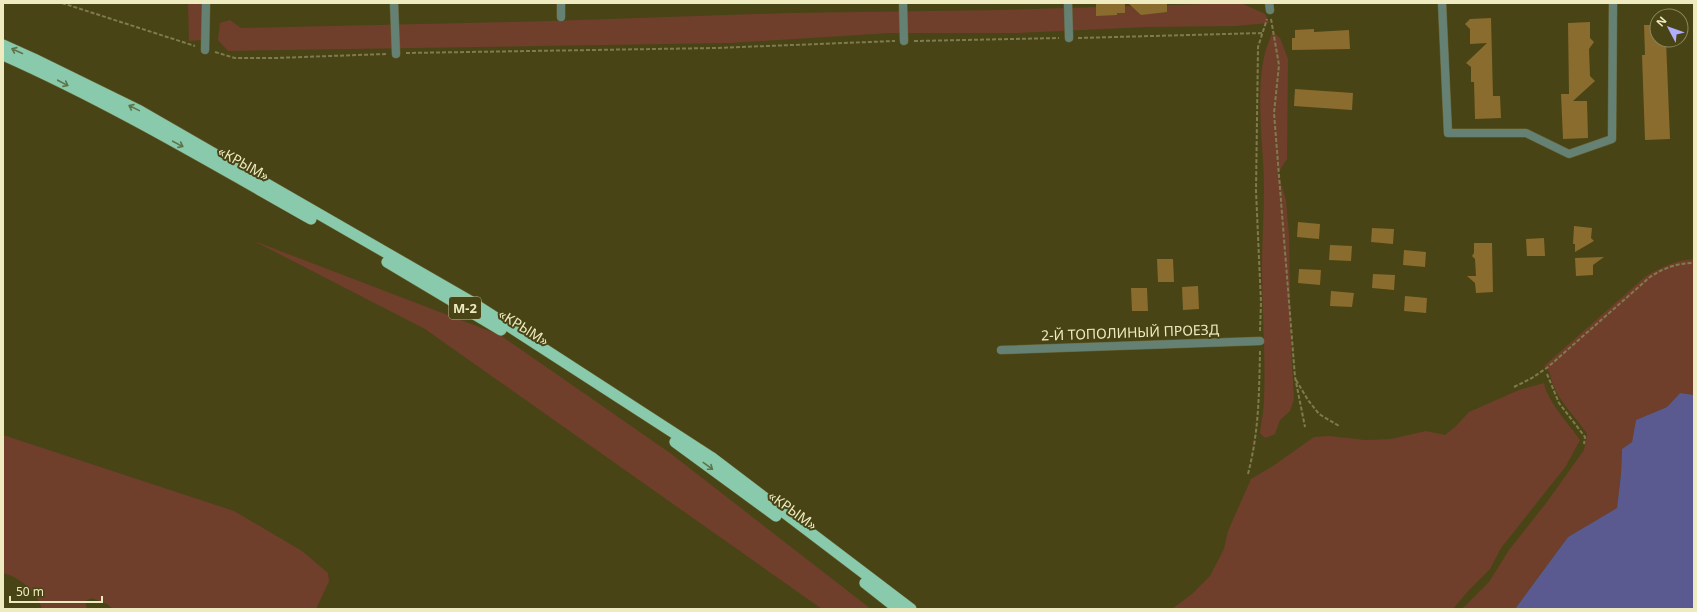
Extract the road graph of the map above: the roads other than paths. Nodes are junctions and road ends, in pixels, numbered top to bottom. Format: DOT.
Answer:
graph roads {
  1 [pos="206,3"];
  2 [pos="394,3"];
  3 [pos="561,3"];
  4 [pos="903,3"];
  5 [pos="1068,3"];
  6 [pos="1442,3"];
  7 [pos="1613,6"];
  8 [pos="561,17"];
  9 [pos="1069,38"];
  10 [pos="904,41"];
  11 [pos="3,45"];
  12 [pos="205,50"];
  13 [pos="396,54"];
  14 [pos="3,55"];
  15 [pos="1260,340"];
  16 [pos="1001,350"];
  17 [pos="898,609"];
  18 [pos="911,609"];
  1 -- 12 [label="street"];
  2 -- 13 [label="street"];
  3 -- 8 [label="street"];
  4 -- 10 [label="street"];
  5 -- 9 [label="street"];
  6 -- 7 [label="street"];
  18 -- 11 [label="highway, one-way"];
  14 -- 17 [label="highway, «КРЫМ» / М-2, one-way"];
  15 -- 16 [label="street, 2-Й ТОПОЛИНЫЙ ПРОЕЗД"];
}
